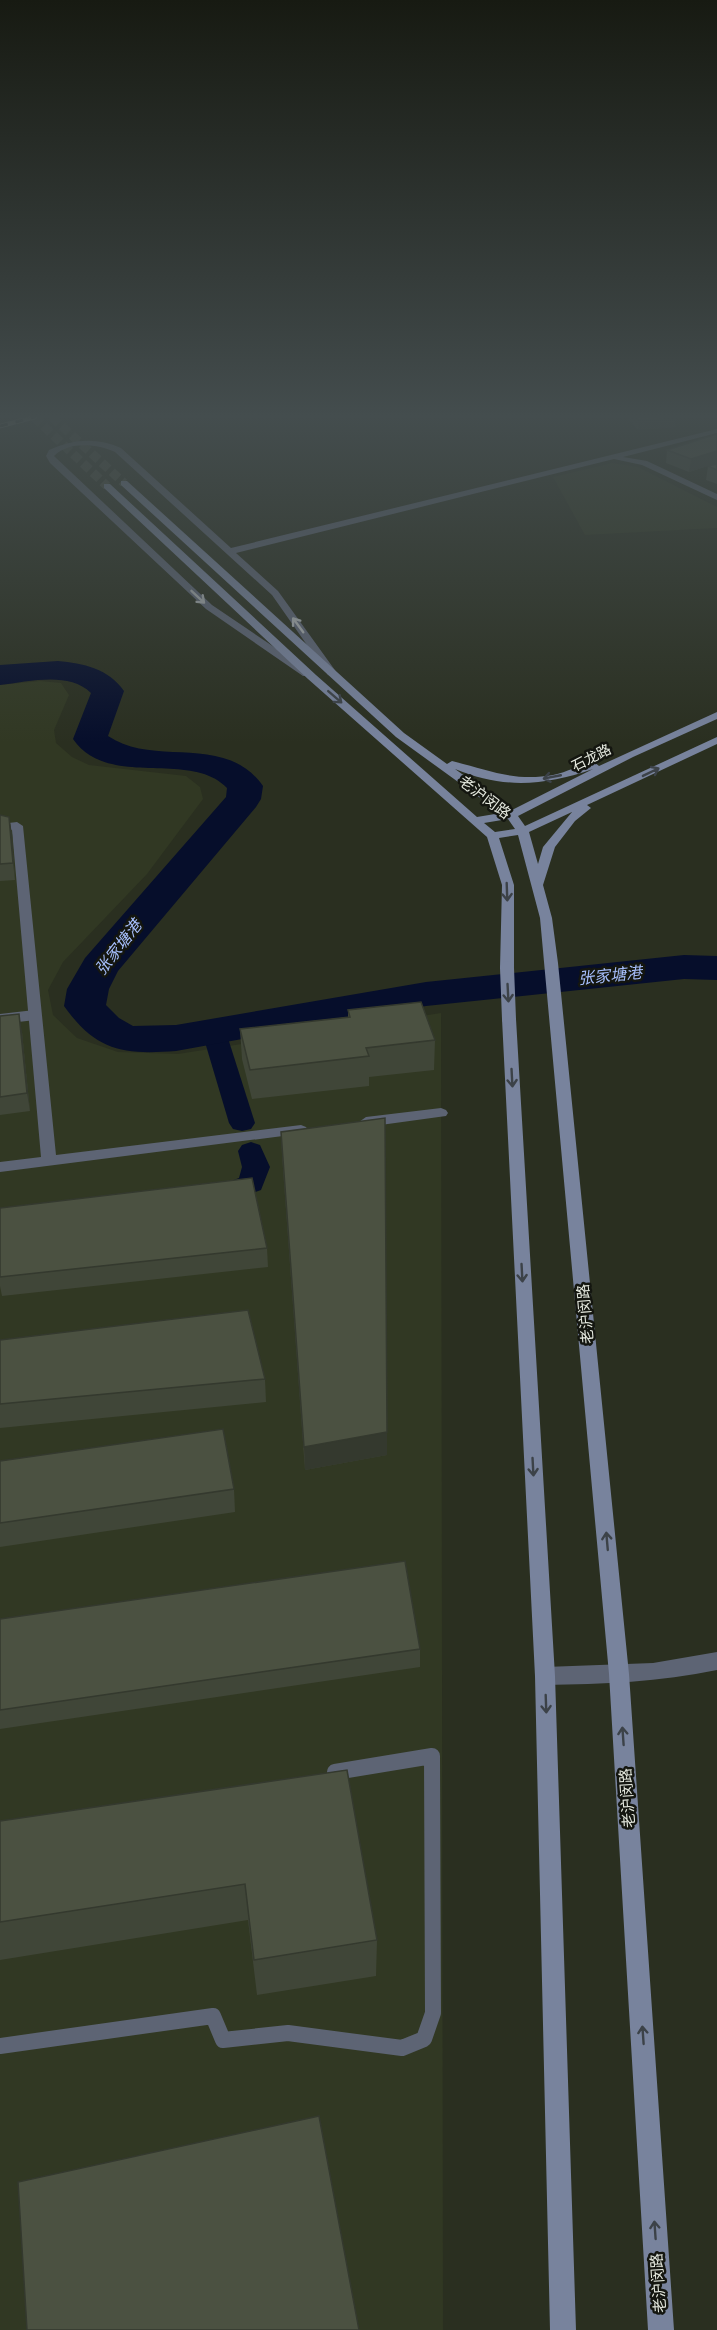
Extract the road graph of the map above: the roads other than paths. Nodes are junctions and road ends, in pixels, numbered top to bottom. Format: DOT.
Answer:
graph roads {
  1 [pos="123,526"];
  2 [pos="150,526"];
  3 [pos="171,526"];
  4 [pos="202,526"];
  5 [pos="333,526"];
  6 [pos="231,551"];
  7 [pos="332,673"];
  8 [pos="312,677"];
  9 [pos="717,715"];
  10 [pos="400,735"];
  11 [pos="717,740"];
  12 [pos="628,755"];
  13 [pos="598,797"];
  14 [pos="511,815"];
  15 [pos="477,820"];
  16 [pos="0,828"];
  17 [pos="523,831"];
  18 [pos="492,836"];
  19 [pos="537,885"];
  20 [pos="35,1015"];
  21 [pos="0,1019"];
  22 [pos="441,1113"];
  23 [pos="346,1125"];
  24 [pos="311,1129"];
  25 [pos="49,1161"];
  26 [pos="0,1167"];
  27 [pos="717,1661"];
  28 [pos="620,1674"];
  29 [pos="545,1676"];
  30 [pos="316,1775"];
  31 [pos="0,2046"];
  32 [pos="563,2330"];
  33 [pos="661,2330"];
  1 -- 8 [label="street, one-way"];
  2 -- 8 [label="main road, 老沪闵路"];
  3 -- 7 [label="main road, 老沪闵路"];
  6 -- 4 [label="street, one-way"];
  5 -- 6 [label="street"];
  7 -- 6 [label="street, one-way"];
  7 -- 10 [label="main road, 老沪闵路"];
  8 -- 15 [label="main road, 老沪闵路, one-way"];
  9 -- 12 [label="main road, 石龙路"];
  12 -- 10 [label="main road, one-way"];
  10 -- 14 [label="main road, 老沪闵路"];
  13 -- 11 [label="main road, one-way"];
  12 -- 14 [label="main road, 石龙路"];
  13 -- 17 [label="main road"];
  13 -- 19 [label="main road"];
  14 -- 15 [label="main road, 石龙路"];
  14 -- 17 [label="main road, 老沪闵路"];
  15 -- 18 [label="main road, 老沪闵路"];
  16 -- 20 [label="street"];
  17 -- 18 [label="main road"];
  17 -- 19 [label="main road, 老沪闵路"];
  18 -- 29 [label="main road, 老沪闵路, one-way, bridge"];
  28 -- 19 [label="main road, 老沪闵路, one-way"];
  20 -- 21 [label="lane"];
  20 -- 25 [label="street"];
  22 -- 23 [label="street"];
  24 -- 25 [label="street"];
  25 -- 26 [label="street"];
  27 -- 28 [label="street"];
  28 -- 29 [label="street"];
  33 -- 28 [label="main road, 老沪闵路, one-way"];
  29 -- 32 [label="main road, 老沪闵路, one-way"];
  30 -- 31 [label="lane"];
}
